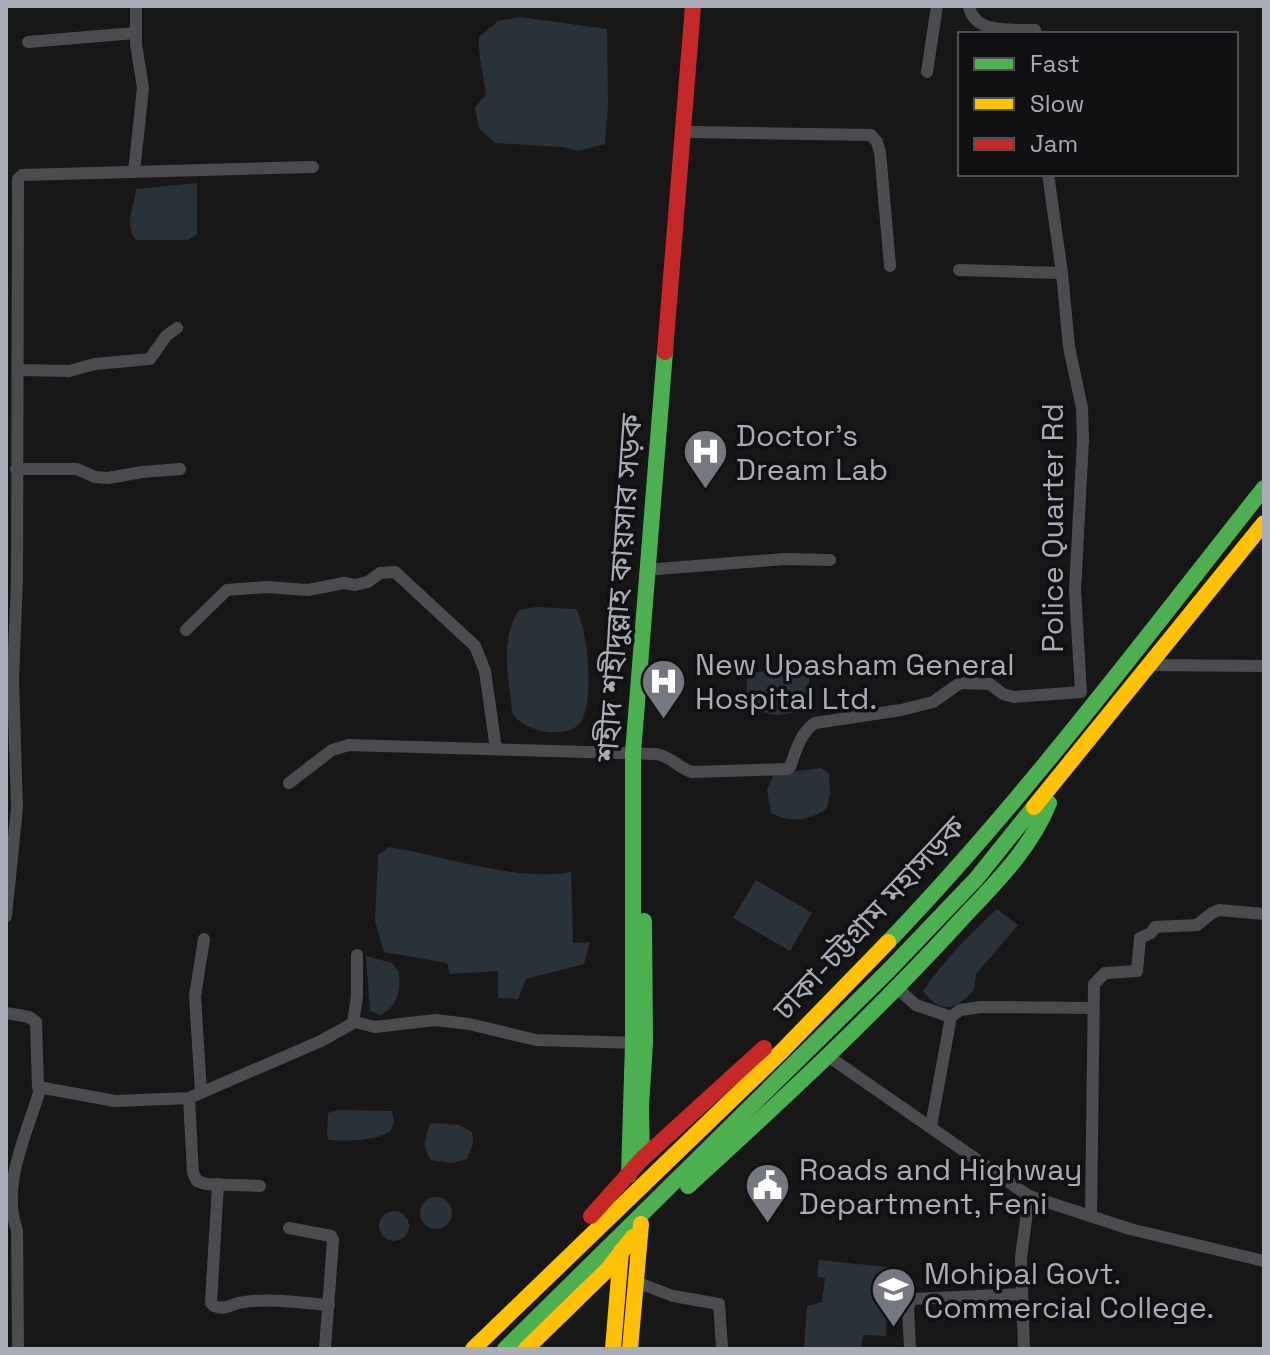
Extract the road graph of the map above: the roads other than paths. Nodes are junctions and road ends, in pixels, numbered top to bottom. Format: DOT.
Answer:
graph roads {
  1 [pos="136,6"];
  2 [pos="693,6"];
  3 [pos="701,6"];
  4 [pos="937,6"];
  5 [pos="969,6"];
  6 [pos="1036,32"];
  7 [pos="135,33"];
  8 [pos="28,42"];
  9 [pos="927,72"];
  10 [pos="691,132"];
  11 [pos="313,167"];
  12 [pos="134,172"];
  13 [pos="1048,176"];
  14 [pos="11,209"];
  15 [pos="890,266"];
  16 [pos="959,270"];
  17 [pos="1062,273"];
  18 [pos="177,328"];
  19 [pos="18,370"];
  20 [pos="16,469"];
  21 [pos="180,469"];
  22 [pos="1264,488"];
  23 [pos="1264,523"];
  24 [pos="830,560"];
  25 [pos="657,569"];
  26 [pos="186,630"];
  27 [pos="1151,665"];
  28 [pos="1264,666"];
  29 [pos="10,679"];
  30 [pos="496,749"];
  31 [pos="637,753"];
  32 [pos="1040,770"];
  33 [pos="289,783"];
  34 [pos="1053,786"];
  35 [pos="6,914"];
  36 [pos="1264,914"];
  37 [pos="204,939"];
  38 [pos="357,955"];
  39 [pos="897,988"];
  40 [pos="1092,1008"];
  41 [pos="6,1013"];
  42 [pos="951,1017"];
  43 [pos="353,1023"];
  44 [pos="639,1043"];
  45 [pos="828,1056"];
  46 [pos="40,1089"];
  47 [pos="195,1095"];
  48 [pos="931,1126"];
  49 [pos="642,1159"];
  50 [pos="629,1175"];
  51 [pos="218,1184"];
  52 [pos="260,1186"];
  53 [pos="1029,1196"];
  54 [pos="1091,1216"];
  55 [pos="289,1228"];
  56 [pos="641,1229"];
  57 [pos="621,1252"];
  58 [pos="1264,1261"];
  59 [pos="636,1282"];
  60 [pos="1022,1294"];
  61 [pos="329,1305"];
  62 [pos="722,1348"];
  63 [pos="18,1349"];
  64 [pos="325,1349"];
  65 [pos="462,1349"];
  66 [pos="473,1349"];
  67 [pos="505,1349"];
  68 [pos="526,1349"];
  69 [pos="613,1349"];
  70 [pos="630,1349"];
  71 [pos="910,1349"];
  72 [pos="1024,1349"];
  1 -- 7 [label="street"];
  2 -- 31 [label="main road, শহীদ শহীদুল্লাহ কায়সার সড়ক"];
  3 -- 10 [label="main road, শহীদ শহীদুল্লাহ কায়সার সড়ক"];
  4 -- 9 [label="street"];
  5 -- 6 [label="street"];
  7 -- 8 [label="street"];
  7 -- 12 [label="street"];
  10 -- 15 [label="street"];
  10 -- 25 [label="main road, শহীদ শহীদুল্লাহ কায়সার সড়ক"];
  11 -- 12 [label="street"];
  12 -- 14 [label="street"];
  13 -- 17 [label="street, Police Quarter Rd"];
  14 -- 19 [label="street"];
  16 -- 17 [label="street"];
  17 -- 31 [label="street, Police Quarter Rd"];
  18 -- 19 [label="street"];
  19 -- 20 [label="street"];
  20 -- 21 [label="street"];
  20 -- 29 [label="street"];
  22 -- 32 [label="main road, ঢাকা-চট্টগ্রাম মহাসড়ক"];
  23 -- 27 [label="main road, ঢাকা-চট্টগ্রাম মহাসড়ক"];
  24 -- 25 [label="street"];
  25 -- 31 [label="main road, শহীদ শহীদুল্লাহ কায়সার সড়ক"];
  26 -- 30 [label="street"];
  27 -- 28 [label="street"];
  27 -- 34 [label="main road, ঢাকা-চট্টগ্রাম মহাসড়ক"];
  29 -- 35 [label="street"];
  30 -- 31 [label="street"];
  30 -- 33 [label="street"];
  31 -- 44 [label="main road, শহীদ শহীদুল্লাহ কায়সার সড়ক"];
  32 -- 49 [label="main road"];
  32 -- 66 [label="main road, ঢাকা-চট্টগ্রাম মহাসড়ক"];
  34 -- 39 [label="main road"];
  34 -- 67 [label="main road, ঢাকা-চট্টগ্রাম মহাসড়ক"];
  36 -- 40 [label="street"];
  37 -- 47 [label="street"];
  38 -- 43 [label="street"];
  39 -- 42 [label="street"];
  39 -- 45 [label="main road"];
  40 -- 42 [label="street"];
  40 -- 54 [label="street"];
  41 -- 46 [label="street"];
  42 -- 48 [label="street"];
  43 -- 44 [label="street"];
  43 -- 47 [label="street"];
  44 -- 49 [label="main road, শহীদ শহীদুল্লাহ কায়সার সড়ক"];
  44 -- 50 [label="main road, শহীদ শহীদুল্লাহ কায়সার সড়ক"];
  45 -- 48 [label="street"];
  45 -- 56 [label="main road"];
  46 -- 47 [label="street"];
  46 -- 63 [label="street"];
  47 -- 51 [label="street"];
  48 -- 53 [label="street"];
  49 -- 50 [label="main road"];
  49 -- 56 [label="main road, শহীদ শহীদুল্লাহ কায়সার সড়ক"];
  50 -- 57 [label="main road, শহীদ শহীদুল্লাহ কায়সার সড়ক"];
  50 -- 65 [label="main road"];
  51 -- 52 [label="street"];
  51 -- 61 [label="street"];
  53 -- 54 [label="street"];
  53 -- 60 [label="street"];
  54 -- 58 [label="street"];
  55 -- 61 [label="street"];
  56 -- 57 [label="main road"];
  56 -- 59 [label="main road, শহীদ শহীদুল্লাহ কায়সার সড়ক"];
  57 -- 68 [label="main road"];
  57 -- 69 [label="main road, শহীদ শহীদুল্লাহ কায়সার সড়ক"];
  59 -- 62 [label="street"];
  59 -- 70 [label="main road, শহীদ শহীদুল্লাহ কায়সার সড়ক"];
  60 -- 71 [label="street"];
  60 -- 72 [label="street"];
  61 -- 64 [label="street"];
}
